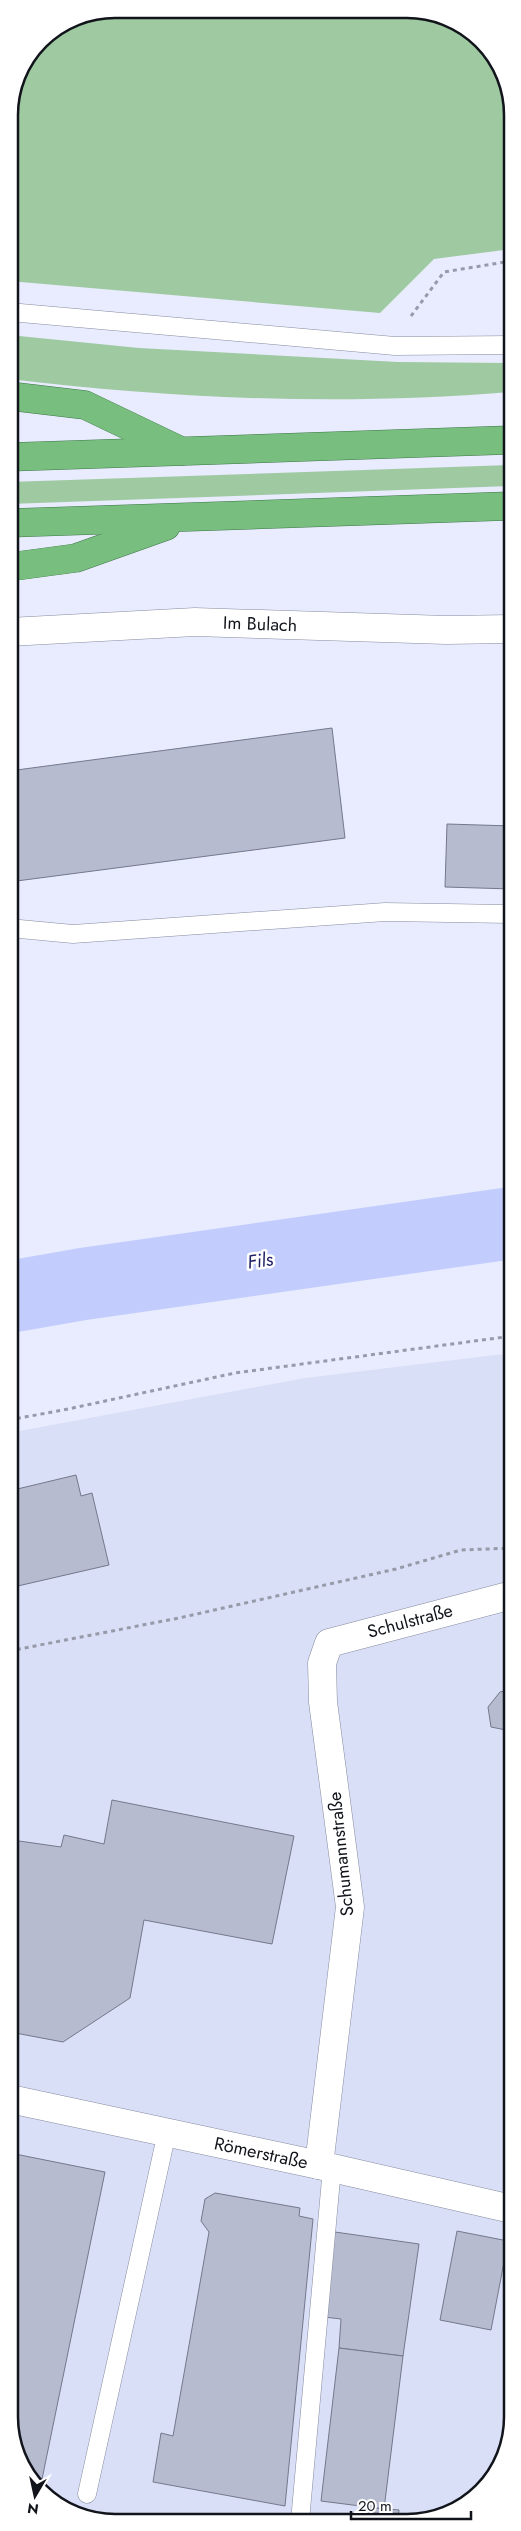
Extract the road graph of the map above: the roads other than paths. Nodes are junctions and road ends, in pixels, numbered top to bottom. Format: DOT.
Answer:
graph roads {
  1 [pos="18,313"];
  2 [pos="504,345"];
  3 [pos="18,397"];
  4 [pos="504,440"];
  5 [pos="185,453"];
  6 [pos="18,458"];
  7 [pos="504,506"];
  8 [pos="190,517"];
  9 [pos="18,524"];
  10 [pos="18,566"];
  11 [pos="504,629"];
  12 [pos="18,632"];
  13 [pos="504,914"];
  14 [pos="18,929"];
  15 [pos="503,1597"];
  16 [pos="322,1663"];
  17 [pos="18,2101"];
  18 [pos="167,2132"];
  19 [pos="325,2166"];
  20 [pos="503,2206"];
  21 [pos="87,2494"];
  22 [pos="300,2514"];
  1 -- 2 [label="lane"];
  3 -- 5 [label="highway"];
  4 -- 5 [label="highway"];
  5 -- 6 [label="highway"];
  7 -- 8 [label="highway"];
  8 -- 9 [label="highway"];
  8 -- 10 [label="highway"];
  11 -- 12 [label="street, Im Bulach"];
  13 -- 14 [label="lane"];
  15 -- 16 [label="street, Schulstraße"];
  16 -- 19 [label="street, Schumannstraße"];
  17 -- 18 [label="street, Römerstraße"];
  18 -- 19 [label="street, Römerstraße"];
  18 -- 21 [label="lane"];
  19 -- 20 [label="street, Römerstraße"];
  19 -- 22 [label="lane"];
}
